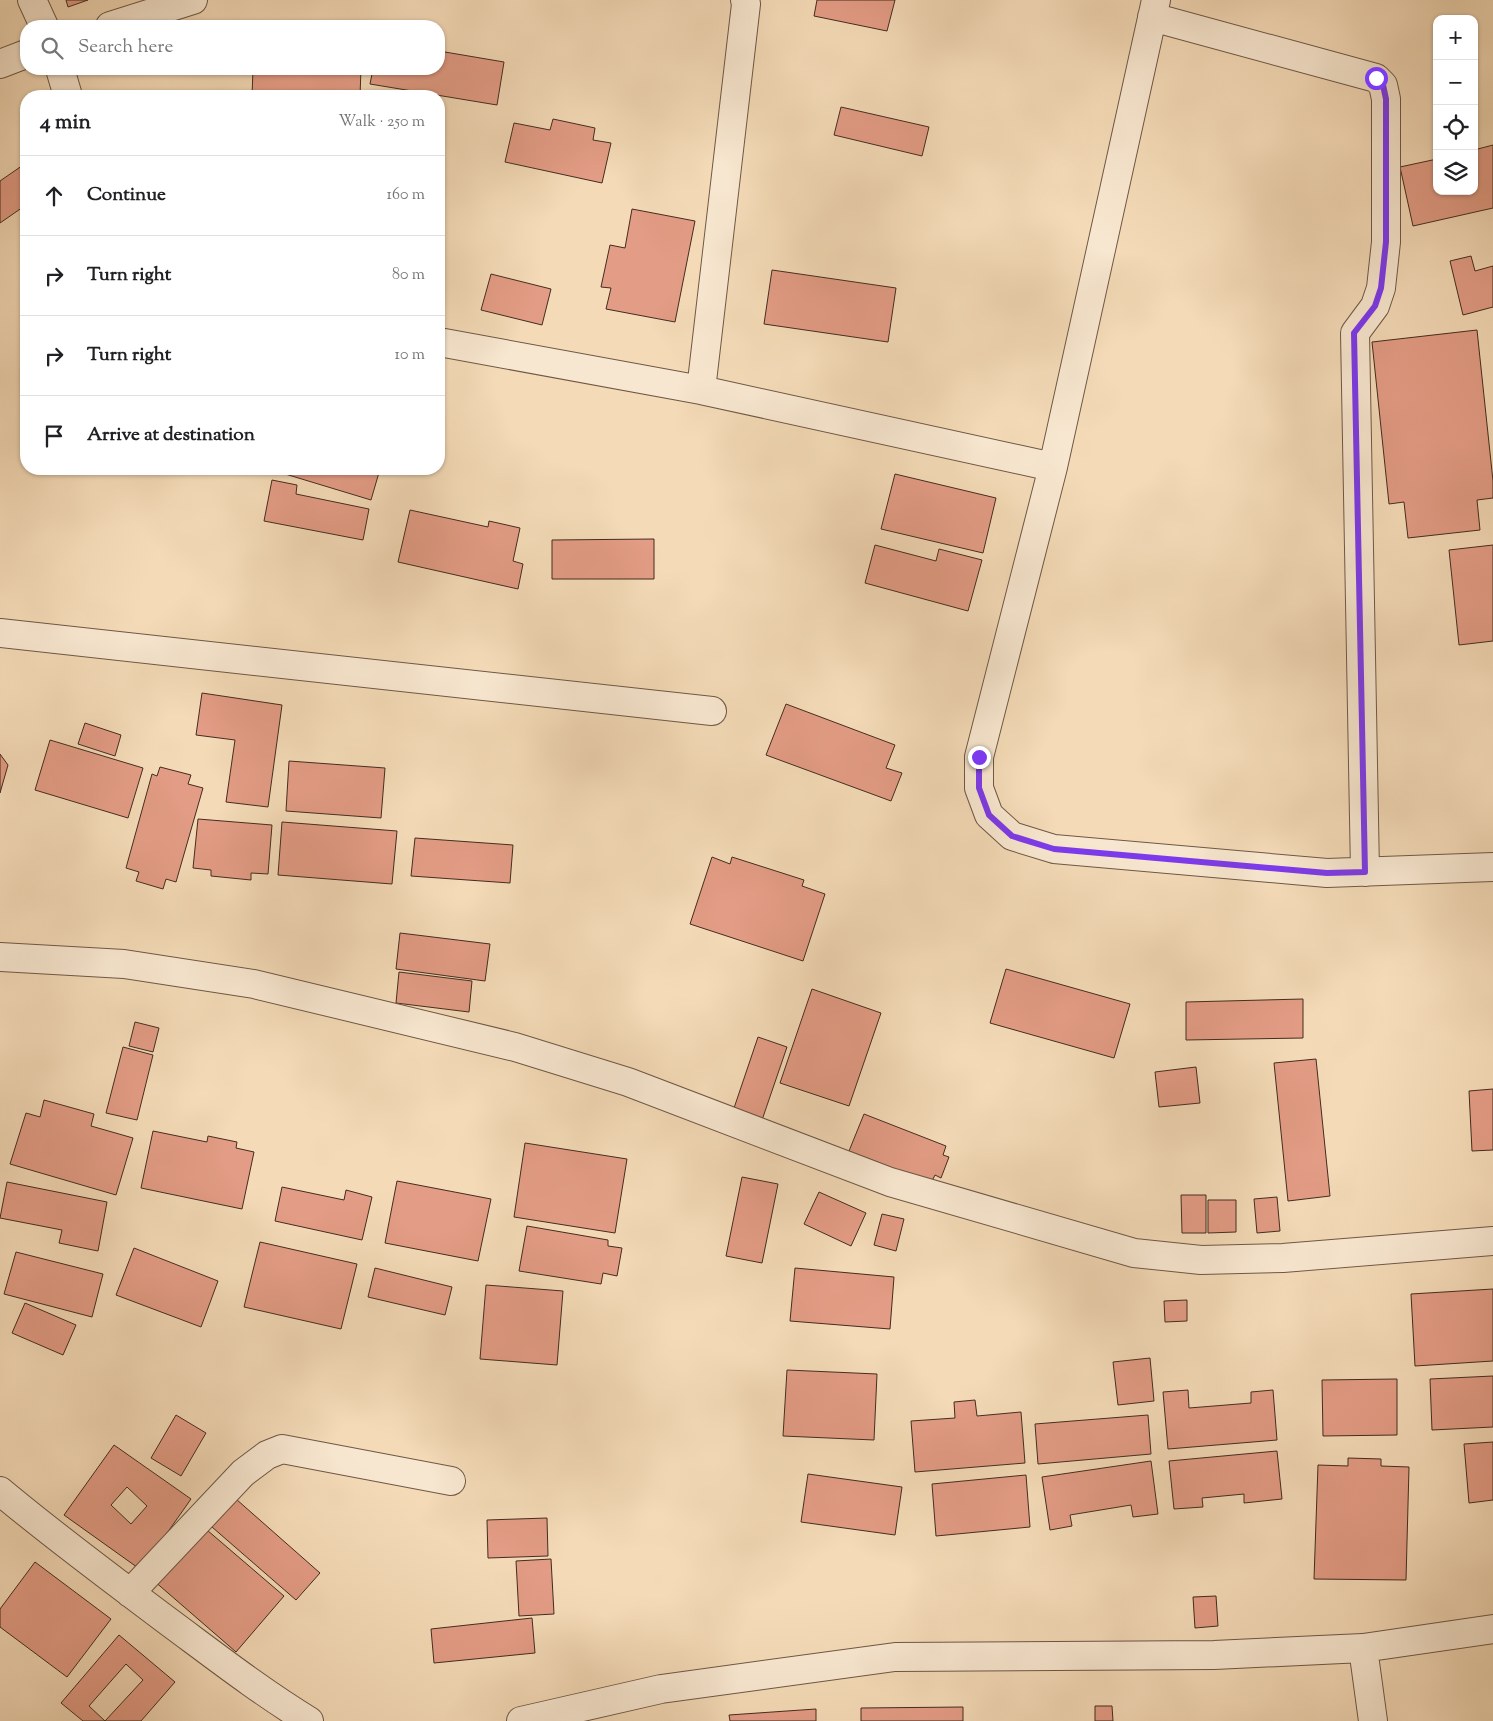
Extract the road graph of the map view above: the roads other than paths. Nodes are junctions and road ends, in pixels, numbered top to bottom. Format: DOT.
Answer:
graph roads {
  1 [pos="32,0"];
  2 [pos="193,0"];
  3 [pos="745,0"];
  4 [pos="1154,8"];
  5 [pos="41,20"];
  6 [pos="129,20"];
  7 [pos="20,56"];
  8 [pos="0,64"];
  9 [pos="62,75"];
  10 [pos="66,90"];
  11 [pos="445,343"];
  12 [pos="701,390"];
  13 [pos="1053,467"];
  14 [pos="0,633"];
  15 [pos="712,711"];
  16 [pos="1493,867"];
  17 [pos="1365,872"];
  18 [pos="0,956"];
  19 [pos="1493,1241"];
  20 [pos="451,1481"];
  21 [pos="0,1491"];
  22 [pos="130,1593"];
  23 [pos="1493,1629"];
  24 [pos="1363,1648"];
  25 [pos="310,1721"];
  26 [pos="521,1721"];
  27 [pos="1373,1721"];
  1 -- 5 [label="street"];
  2 -- 6 [label="street"];
  3 -- 12 [label="street"];
  4 -- 13 [label="street"];
  4 -- 17 [label="street"];
  7 -- 8 [label="street"];
  9 -- 10 [label="street"];
  11 -- 12 [label="street"];
  12 -- 13 [label="street"];
  13 -- 17 [label="street"];
  14 -- 15 [label="street"];
  16 -- 17 [label="street"];
  18 -- 19 [label="street"];
  20 -- 22 [label="street"];
  21 -- 22 [label="street"];
  22 -- 25 [label="street"];
  23 -- 24 [label="street"];
  24 -- 26 [label="street"];
  24 -- 27 [label="street"];
}
